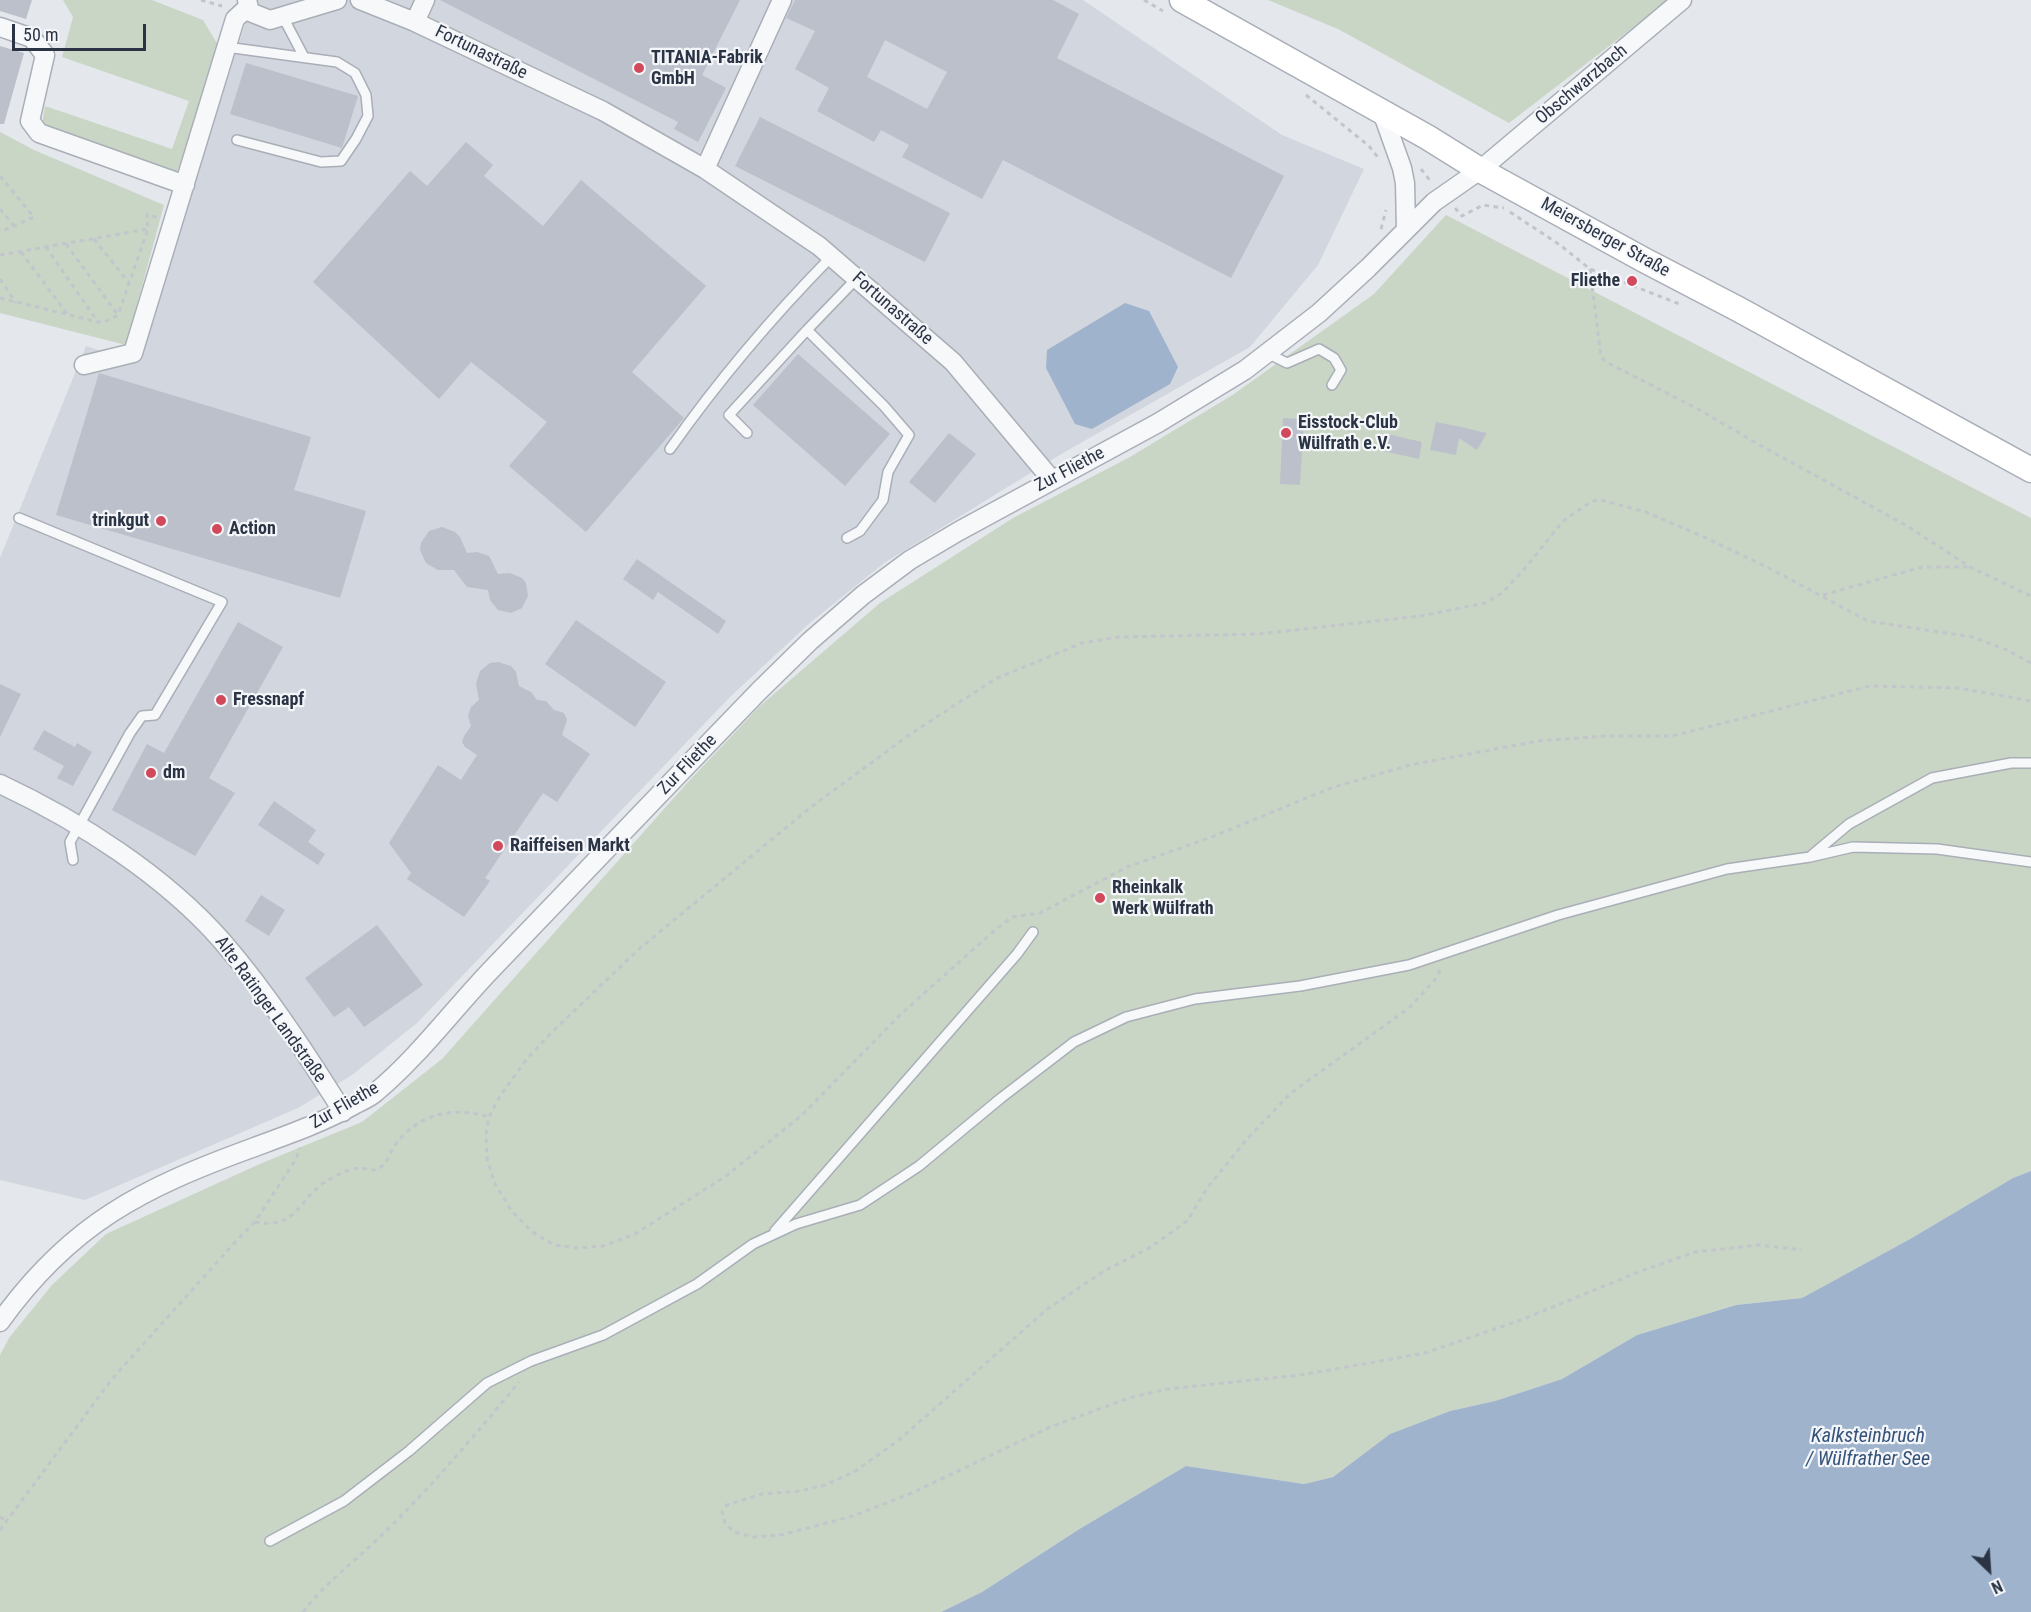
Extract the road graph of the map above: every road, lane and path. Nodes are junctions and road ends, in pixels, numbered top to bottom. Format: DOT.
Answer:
graph roads {
  1 [pos="337,0"];
  2 [pos="360,0"];
  3 [pos="425,0"];
  4 [pos="782,0"];
  5 [pos="1144,0"];
  6 [pos="1682,0"];
  7 [pos="248,3"];
  8 [pos="1173,6"];
  9 [pos="283,17"];
  10 [pos="415,22"];
  11 [pos="0,27"];
  12 [pos="226,46"];
  13 [pos="304,57"];
  14 [pos="1302,92"];
  15 [pos="1382,112"];
  16 [pos="237,140"];
  17 [pos="1402,168"];
  18 [pos="705,169"];
  19 [pos="1480,170"];
  20 [pos="0,177"];
  21 [pos="185,185"];
  22 [pos="1443,195"];
  23 [pos="0,209"];
  24 [pos="162,219"];
  25 [pos="15,227"];
  26 [pos="148,229"];
  27 [pos="1406,230"];
  28 [pos="0,232"];
  29 [pos="94,239"];
  30 [pos="66,244"];
  31 [pos="46,247"];
  32 [pos="21,252"];
  33 [pos="0,255"];
  34 [pos="831,257"];
  35 [pos="857,278"];
  36 [pos="0,279"];
  37 [pos="130,284"];
  38 [pos="0,298"];
  39 [pos="16,303"];
  40 [pos="118,315"];
  41 [pos="68,316"];
  42 [pos="98,322"];
  43 [pos="807,330"];
  44 [pos="1267,353"];
  45 [pos="84,365"];
  46 [pos="1332,385"];
  47 [pos="747,433"];
  48 [pos="670,449"];
  49 [pos="2031,470"];
  50 [pos="1053,480"];
  51 [pos="19,518"];
  52 [pos="847,538"];
  53 [pos="1970,567"];
  54 [pos="1821,595"];
  55 [pos="2031,596"];
  56 [pos="2031,663"];
  57 [pos="2031,701"];
  58 [pos="2031,762"];
  59 [pos="0,784"];
  60 [pos="77,826"];
  61 [pos="1810,857"];
  62 [pos="73,860"];
  63 [pos="2031,862"];
  64 [pos="1033,932"];
  65 [pos="1449,952"];
  66 [pos="343,1112"];
  67 [pos="489,1117"];
  68 [pos="304,1130"];
  69 [pos="255,1222"];
  70 [pos="772,1235"];
  71 [pos="1802,1250"];
  72 [pos="0,1322"];
  73 [pos="539,1358"];
  74 [pos="0,1517"];
  75 [pos="7,1521"];
  76 [pos="0,1530"];
  77 [pos="270,1541"];
  78 [pos="303,1612"];
  1 -- 9 [label="street"];
  2 -- 10 [label="street, Fortunastraße"];
  3 -- 10 [label="street, Fortunastraße"];
  4 -- 18 [label="street"];
  5 -- 8 [label="path"];
  6 -- 19 [label="street, Obschwarzbach"];
  7 -- 9 [label="street"];
  7 -- 12 [label="street"];
  8 -- 15 [label="main road, Meiersberger Straße"];
  9 -- 13 [label="lane"];
  10 -- 18 [label="street, Fortunastraße"];
  11 -- 21 [label="street"];
  12 -- 13 [label="lane"];
  12 -- 21 [label="street"];
  13 -- 16 [label="lane"];
  14 -- 17 [label="path"];
  15 -- 17 [label="street"];
  15 -- 19 [label="main road, Meiersberger Straße"];
  17 -- 22 [label="path"];
  17 -- 27 [label="street"];
  18 -- 34 [label="street, Fortunastraße"];
  19 -- 22 [label="street, Zur Fliethe"];
  19 -- 49 [label="main road, Meiersberger Straße"];
  20 -- 25 [label="path"];
  21 -- 45 [label="street"];
  22 -- 27 [label="street, Zur Fliethe"];
  22 -- 53 [label="path"];
  23 -- 25 [label="path"];
  24 -- 26 [label="path"];
  25 -- 28 [label="path"];
  26 -- 29 [label="path"];
  26 -- 37 [label="path"];
  27 -- 44 [label="street, Zur Fliethe"];
  29 -- 30 [label="path"];
  29 -- 37 [label="path"];
  30 -- 31 [label="path"];
  30 -- 40 [label="path"];
  31 -- 32 [label="path"];
  31 -- 42 [label="path"];
  32 -- 33 [label="path"];
  32 -- 41 [label="path"];
  34 -- 35 [label="street, Fortunastraße"];
  34 -- 48 [label="lane"];
  35 -- 43 [label="lane"];
  35 -- 50 [label="street, Fortunastraße"];
  36 -- 39 [label="path"];
  37 -- 40 [label="path"];
  38 -- 39 [label="path"];
  39 -- 41 [label="path"];
  40 -- 42 [label="path"];
  41 -- 42 [label="path"];
  43 -- 47 [label="lane"];
  43 -- 52 [label="lane"];
  44 -- 46 [label="lane"];
  44 -- 50 [label="street, Zur Fliethe"];
  50 -- 66 [label="street, Zur Fliethe"];
  51 -- 60 [label="lane"];
  53 -- 54 [label="path"];
  53 -- 55 [label="path"];
  54 -- 56 [label="path"];
  54 -- 67 [label="path"];
  57 -- 67 [label="path"];
  58 -- 61 [label="lane"];
  59 -- 60 [label="street, Alte Ratinger Landstraße"];
  60 -- 62 [label="lane"];
  60 -- 66 [label="street, Alte Ratinger Landstraße"];
  61 -- 63 [label="lane"];
  61 -- 65 [label="lane"];
  64 -- 70 [label="lane"];
  65 -- 70 [label="lane"];
  65 -- 71 [label="path"];
  66 -- 68 [label="street, Zur Fliethe"];
  67 -- 69 [label="path"];
  68 -- 69 [label="path"];
  68 -- 72 [label="street, Zur Fliethe"];
  69 -- 75 [label="path"];
  70 -- 73 [label="lane"];
  73 -- 77 [label="lane"];
  73 -- 78 [label="path"];
  74 -- 75 [label="path"];
  75 -- 76 [label="path"];
}
